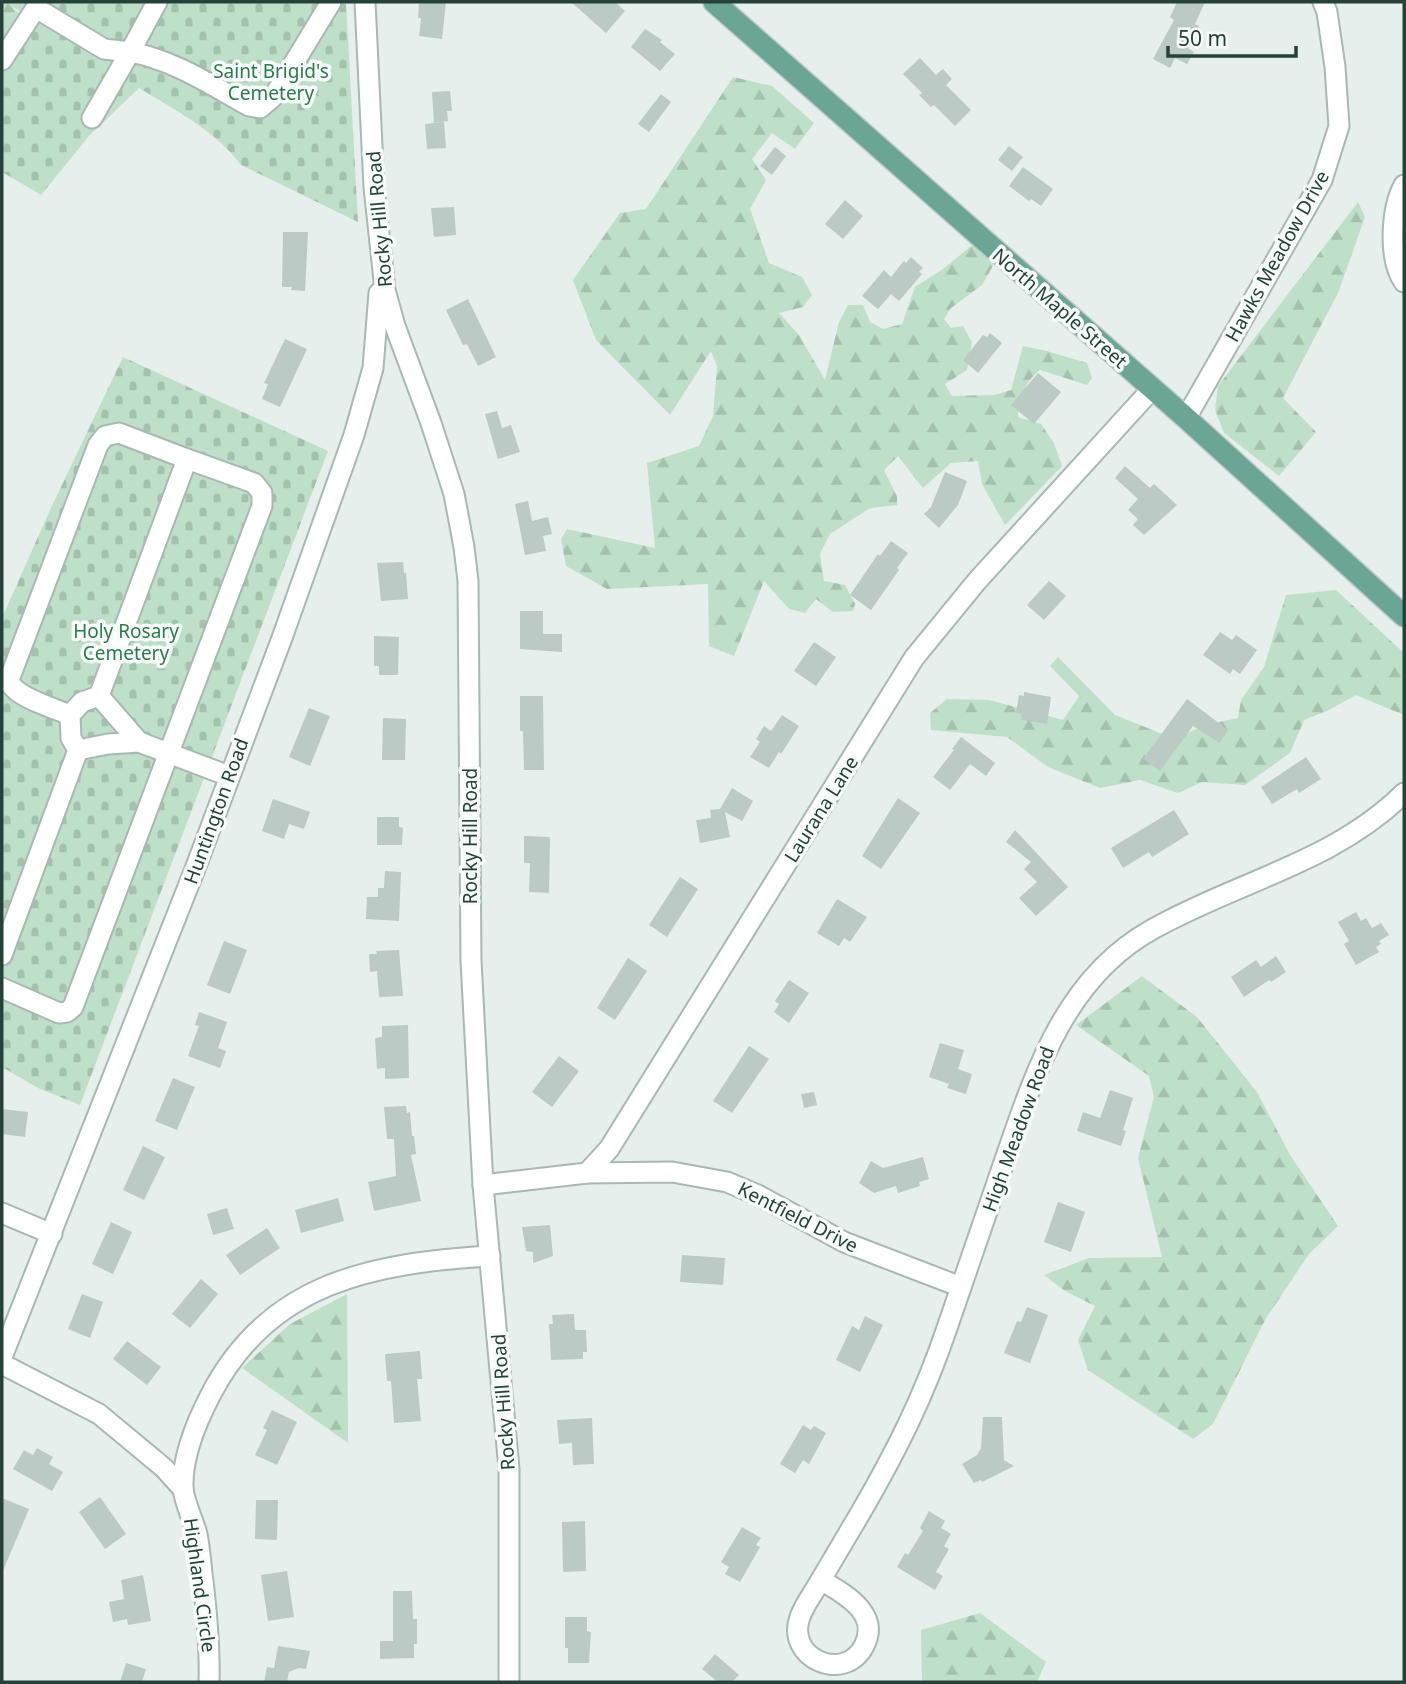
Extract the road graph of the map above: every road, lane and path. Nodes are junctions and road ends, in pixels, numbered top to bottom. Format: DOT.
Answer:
graph roads {
  1 [pos="157,2"];
  2 [pos="331,2"];
  3 [pos="365,2"];
  4 [pos="714,2"];
  5 [pos="1323,2"];
  6 [pos="33,4"];
  7 [pos="130,52"];
  8 [pos="2,60"];
  9 [pos="92,118"];
  10 [pos="1404,185"];
  11 [pos="380,251"];
  12 [pos="1404,282"];
  13 [pos="1152,389"];
  14 [pos="1186,418"];
  15 [pos="187,459"];
  16 [pos="1404,616"];
  17 [pos="99,696"];
  18 [pos="70,715"];
  19 [pos="139,742"];
  20 [pos="78,750"];
  21 [pos="170,753"];
  22 [pos="229,776"];
  23 [pos="1404,793"];
  24 [pos="2,955"];
  25 [pos="2,988"];
  26 [pos="587,1173"];
  27 [pos="484,1185"];
  28 [pos="2,1213"];
  29 [pos="52,1234"];
  30 [pos="489,1256"];
  31 [pos="961,1287"];
  32 [pos="2,1357"];
  33 [pos="2,1364"];
  34 [pos="183,1489"];
  35 [pos="821,1580"];
  36 [pos="209,1682"];
  37 [pos="509,1682"];
  1 -- 7 [label="street"];
  2 -- 7 [label="street"];
  3 -- 11 [label="street, Rocky Hill Road"];
  4 -- 13 [label="main road, North Maple Street"];
  5 -- 14 [label="street, Hawks Meadow Drive"];
  6 -- 7 [label="street"];
  6 -- 8 [label="street"];
  7 -- 9 [label="street"];
  10 -- 12 [label="street"];
  11 -- 22 [label="street, Huntington Road"];
  11 -- 27 [label="street, Rocky Hill Road"];
  13 -- 14 [label="main road, North Maple Street"];
  13 -- 26 [label="street, Laurana Lane"];
  14 -- 16 [label="main road, North Maple Street"];
  15 -- 17 [label="street"];
  15 -- 18 [label="street"];
  15 -- 21 [label="street"];
  17 -- 18 [label="street"];
  17 -- 19 [label="street"];
  18 -- 20 [label="street"];
  19 -- 20 [label="street"];
  19 -- 21 [label="street"];
  20 -- 24 [label="street"];
  21 -- 22 [label="street"];
  21 -- 25 [label="street"];
  22 -- 29 [label="street, Huntington Road"];
  23 -- 31 [label="street, High Meadow Road"];
  26 -- 27 [label="street"];
  26 -- 31 [label="street, Kentfield Drive"];
  27 -- 30 [label="street, Rocky Hill Road"];
  28 -- 29 [label="street"];
  29 -- 32 [label="street, Huntington Road"];
  30 -- 34 [label="street, Highland Circle"];
  30 -- 37 [label="street, Rocky Hill Road"];
  31 -- 35 [label="street, High Meadow Road"];
  33 -- 34 [label="street, Highland Circle"];
  34 -- 36 [label="street, Highland Circle"];
}
